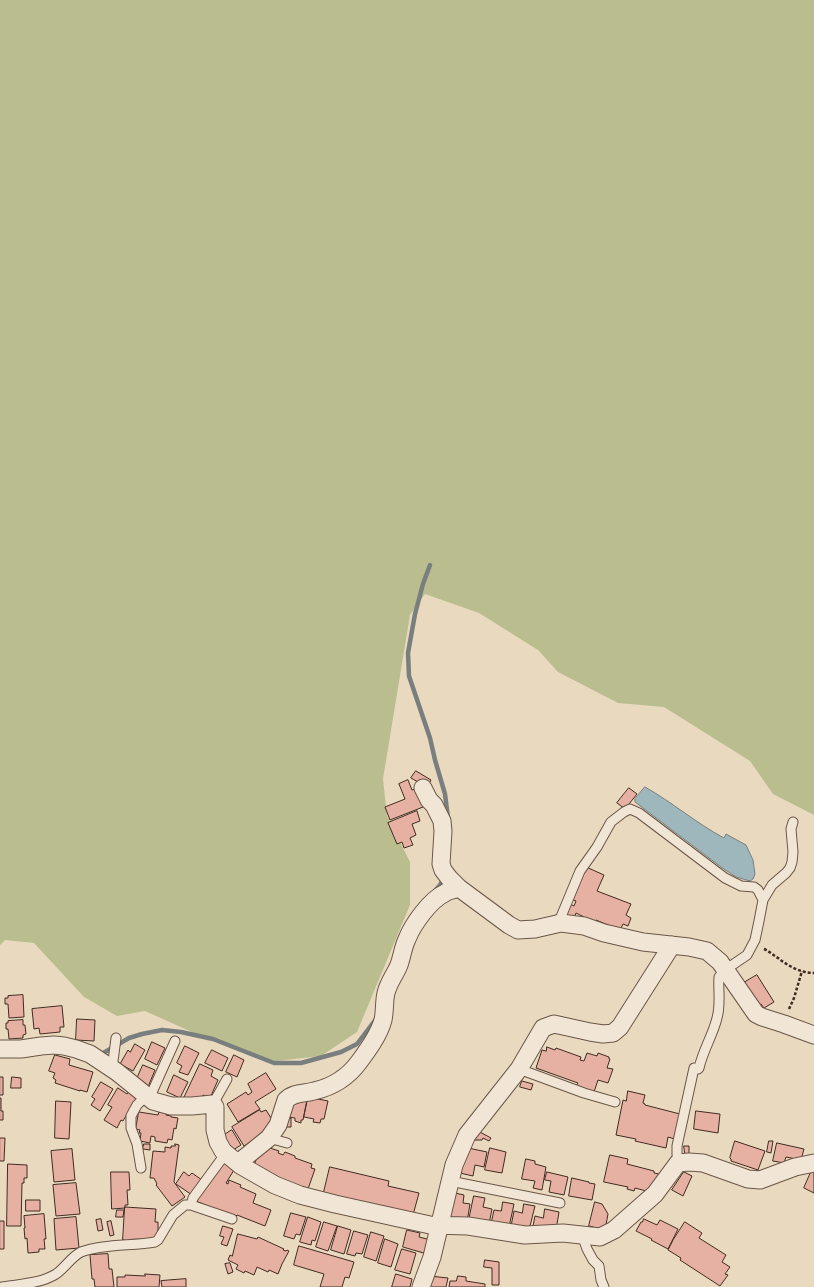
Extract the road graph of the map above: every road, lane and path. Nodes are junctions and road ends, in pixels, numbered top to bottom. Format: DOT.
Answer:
graph roads {
  1 [pos="423,788"];
  2 [pos="793,822"];
  3 [pos="459,888"];
  4 [pos="763,900"];
  5 [pos="558,924"];
  6 [pos="753,944"];
  7 [pos="672,945"];
  8 [pos="725,970"];
  9 [pos="802,971"];
  10 [pos="814,973"];
  11 [pos="780,1022"];
  12 [pos="814,1035"];
  13 [pos="116,1038"];
  14 [pos="175,1041"];
  15 [pos="0,1049"];
  16 [pos="112,1069"];
  17 [pos="519,1069"];
  18 [pos="227,1079"];
  19 [pos="148,1097"];
  20 [pos="615,1102"];
  21 [pos="213,1104"];
  22 [pos="269,1138"];
  23 [pos="287,1143"];
  24 [pos="232,1158"];
  25 [pos="814,1162"];
  26 [pos="678,1163"];
  27 [pos="142,1168"];
  28 [pos="450,1180"];
  29 [pos="560,1203"];
  30 [pos="191,1205"];
  31 [pos="232,1219"];
  32 [pos="440,1225"];
  33 [pos="582,1235"];
  34 [pos="2,1287"];
  35 [pos="422,1287"];
  36 [pos="604,1287"];
  1 -- 3 [label="street"];
  2 -- 4 [label="lane"];
  3 -- 5 [label="street"];
  3 -- 22 [label="street"];
  4 -- 5 [label="lane"];
  4 -- 6 [label="lane"];
  5 -- 7 [label="street"];
  6 -- 8 [label="lane"];
  6 -- 9 [label="path"];
  7 -- 8 [label="street"];
  7 -- 17 [label="street"];
  8 -- 11 [label="street"];
  8 -- 26 [label="lane"];
  9 -- 10 [label="path"];
  9 -- 11 [label="path"];
  11 -- 12 [label="street"];
  13 -- 16 [label="lane"];
  14 -- 19 [label="lane"];
  15 -- 16 [label="street"];
  16 -- 19 [label="street"];
  17 -- 20 [label="lane"];
  17 -- 28 [label="street"];
  18 -- 21 [label="lane"];
  19 -- 21 [label="street"];
  19 -- 27 [label="lane"];
  21 -- 24 [label="street"];
  22 -- 23 [label="lane"];
  22 -- 24 [label="street"];
  24 -- 30 [label="lane"];
  24 -- 32 [label="street"];
  25 -- 26 [label="street"];
  26 -- 33 [label="street"];
  28 -- 29 [label="lane"];
  28 -- 32 [label="street"];
  30 -- 31 [label="lane"];
  30 -- 34 [label="lane"];
  32 -- 33 [label="street"];
  32 -- 35 [label="street"];
  33 -- 36 [label="lane"];
}
